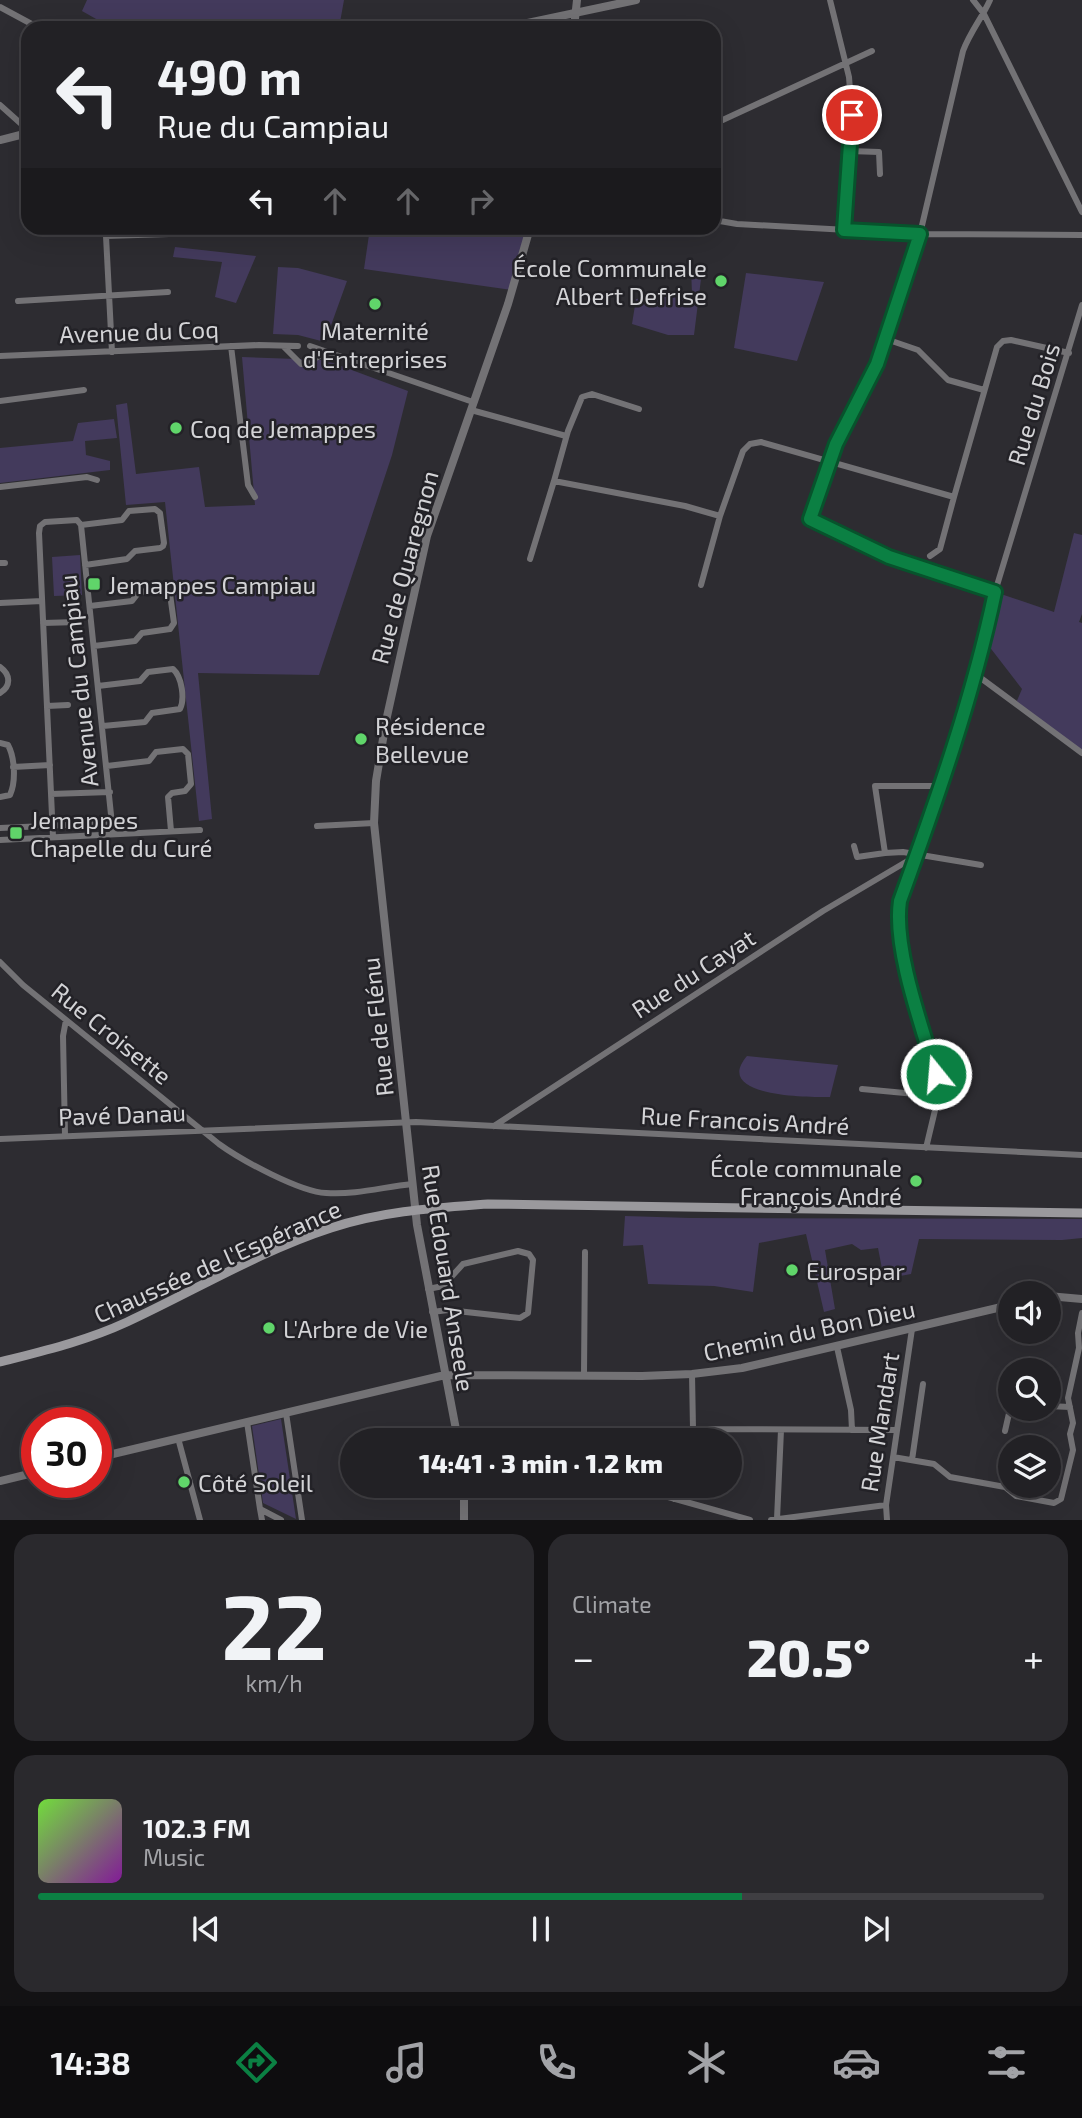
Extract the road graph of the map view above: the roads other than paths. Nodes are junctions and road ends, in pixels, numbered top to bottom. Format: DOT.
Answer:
graph roads {
  1 [pos="577,0"];
  2 [pos="636,0"];
  3 [pos="830,0"];
  4 [pos="973,0"];
  5 [pos="990,0"];
  6 [pos="0,7"];
  7 [pos="576,12"];
  8 [pos="984,14"];
  9 [pos="26,21"];
  10 [pos="536,21"];
  11 [pos="575,21"];
  12 [pos="872,51"];
  13 [pos="845,62"];
  14 [pos="0,105"];
  15 [pos="721,121"];
  16 [pos="21,125"];
  17 [pos="21,134"];
  18 [pos="0,140"];
  19 [pos="850,151"];
  20 [pos="880,174"];
  21 [pos="1082,212"];
  22 [pos="721,221"];
  23 [pos="844,230"];
  24 [pos="920,234"];
  25 [pos="136,235"];
  26 [pos="528,235"];
  27 [pos="1082,235"];
  28 [pos="106,236"];
  29 [pos="168,292"];
  30 [pos="109,295"];
  31 [pos="18,300"];
  32 [pos="1082,305"];
  33 [pos="886,339"];
  34 [pos="279,345"];
  35 [pos="231,346"];
  36 [pos="298,346"];
  37 [pos="310,346"];
  38 [pos="111,352"];
  39 [pos="327,352"];
  40 [pos="1069,354"];
  41 [pos="0,356"];
  42 [pos="294,358"];
  43 [pos="312,359"];
  44 [pos="84,390"];
  45 [pos="984,390"];
  46 [pos="0,401"];
  47 [pos="472,406"];
  48 [pos="639,409"];
  49 [pos="566,436"];
  50 [pos="830,461"];
  51 [pos="97,480"];
  52 [pos="554,481"];
  53 [pos="0,487"];
  54 [pos="954,496"];
  55 [pos="255,497"];
  56 [pos="720,516"];
  57 [pos="81,525"];
  58 [pos="929,556"];
  59 [pos="530,559"];
  60 [pos="85,565"];
  61 [pos="701,585"];
  62 [pos="995,592"];
  63 [pos="42,601"];
  64 [pos="0,603"];
  65 [pos="90,606"];
  66 [pos="78,622"];
  67 [pos="43,623"];
  68 [pos="94,646"];
  69 [pos="0,667"];
  70 [pos="974,673"];
  71 [pos="98,686"];
  72 [pos="0,693"];
  73 [pos="68,705"];
  74 [pos="47,706"];
  75 [pos="103,726"];
  76 [pos="0,743"];
  77 [pos="1082,753"];
  78 [pos="50,765"];
  79 [pos="107,766"];
  80 [pos="13,767"];
  81 [pos="942,786"];
  82 [pos="110,792"];
  83 [pos="51,794"];
  84 [pos="0,797"];
  85 [pos="112,823"];
  86 [pos="374,823"];
  87 [pos="52,825"];
  88 [pos="317,826"];
  89 [pos="0,828"];
  90 [pos="200,830"];
  91 [pos="171,831"];
  92 [pos="113,834"];
  93 [pos="53,837"];
  94 [pos="0,840"];
  95 [pos="854,846"];
  96 [pos="885,853"];
  97 [pos="916,856"];
  98 [pos="981,866"];
  99 [pos="386,927"];
  100 [pos="0,962"];
  101 [pos="66,1020"];
  102 [pos="862,1089"];
  103 [pos="937,1096"];
  104 [pos="407,1122"];
  105 [pos="494,1126"];
  106 [pos="203,1131"];
  107 [pos="65,1135"];
  108 [pos="0,1139"];
  109 [pos="926,1148"];
  110 [pos="1082,1155"];
  111 [pos="413,1187"];
  112 [pos="1082,1213"];
  113 [pos="585,1252"];
  114 [pos="428,1289"];
  115 [pos="1061,1297"];
  116 [pos="1082,1299"];
  117 [pos="998,1308"];
  118 [pos="432,1312"];
  119 [pos="1082,1312"];
  120 [pos="912,1329"];
  121 [pos="837,1347"];
  122 [pos="0,1362"];
  123 [pos="692,1374"];
  124 [pos="445,1375"];
  125 [pos="584,1375"];
  126 [pos="923,1384"];
  127 [pos="1061,1407"];
  128 [pos="1070,1407"];
  129 [pos="286,1413"];
  130 [pos="1007,1421"];
  131 [pos="247,1422"];
  132 [pos="456,1428"];
  133 [pos="693,1428"];
  134 [pos="742,1430"];
  135 [pos="781,1430"];
  136 [pos="852,1430"];
  137 [pos="897,1430"];
  138 [pos="1005,1432"];
  139 [pos="178,1438"];
  140 [pos="112,1454"];
  141 [pos="893,1457"];
  142 [pos="912,1460"];
  143 [pos="21,1475"];
  144 [pos="0,1480"];
  145 [pos="464,1498"];
  146 [pos="671,1498"];
  147 [pos="674,1499"];
  148 [pos="886,1505"];
  149 [pos="260,1508"];
  150 [pos="199,1518"];
  151 [pos="890,1518"];
  152 [pos="777,1519"];
  153 [pos="262,1520"];
  154 [pos="281,1520"];
  155 [pos="302,1520"];
  156 [pos="464,1520"];
  157 [pos="750,1520"];
  158 [pos="771,1520"];
  1 -- 7 [label="street"];
  2 -- 7 [label="street"];
  3 -- 13 [label="street"];
  4 -- 8 [label="street"];
  5 -- 8 [label="street"];
  6 -- 9 [label="street"];
  7 -- 10 [label="street"];
  7 -- 11 [label="street"];
  8 -- 21 [label="street"];
  8 -- 24 [label="street"];
  12 -- 13 [label="street"];
  13 -- 15 [label="street"];
  13 -- 19 [label="street"];
  14 -- 16 [label="street"];
  17 -- 18 [label="street"];
  19 -- 20 [label="street"];
  19 -- 23 [label="street"];
  22 -- 23 [label="street"];
  23 -- 24 [label="street"];
  24 -- 27 [label="street"];
  24 -- 33 [label="street"];
  25 -- 28 [label="street"];
  26 -- 47 [label="street, Rue de Quaregnon"];
  28 -- 30 [label="street"];
  29 -- 30 [label="street"];
  30 -- 31 [label="street"];
  30 -- 38 [label="street"];
  32 -- 40 [label="street, Rue du Bois"];
  33 -- 45 [label="street"];
  33 -- 50 [label="street"];
  34 -- 35 [label="street, Avenue du Coq"];
  34 -- 36 [label="street, Avenue du Coq"];
  34 -- 42 [label="street"];
  35 -- 38 [label="street, Avenue du Coq"];
  35 -- 55 [label="street"];
  36 -- 37 [label="street"];
  36 -- 42 [label="street"];
  37 -- 39 [label="street"];
  37 -- 43 [label="street"];
  38 -- 41 [label="street, Avenue du Coq"];
  39 -- 43 [label="street"];
  39 -- 47 [label="street"];
  40 -- 45 [label="street"];
  40 -- 62 [label="street, Rue du Bois"];
  42 -- 43 [label="street"];
  44 -- 46 [label="street"];
  45 -- 54 [label="street"];
  47 -- 49 [label="street"];
  47 -- 86 [label="street, Rue de Quaregnon"];
  48 -- 49 [label="street"];
  49 -- 52 [label="street"];
  50 -- 54 [label="street"];
  50 -- 56 [label="street"];
  50 -- 62 [label="street"];
  51 -- 53 [label="street"];
  52 -- 56 [label="street"];
  52 -- 59 [label="street"];
  54 -- 58 [label="street"];
  56 -- 61 [label="street"];
  57 -- 60 [label="street, Avenue du Campiau"];
  57 -- 60 [label="street"];
  57 -- 63 [label="street"];
  60 -- 65 [label="street, Avenue du Campiau"];
  62 -- 70 [label="street, Rue du Bois"];
  63 -- 64 [label="street"];
  63 -- 67 [label="street"];
  65 -- 68 [label="street, Avenue du Campiau"];
  65 -- 68 [label="street"];
  66 -- 67 [label="street"];
  67 -- 74 [label="street"];
  68 -- 71 [label="street, Avenue du Campiau"];
  69 -- 72 [label="street"];
  70 -- 77 [label="street"];
  70 -- 81 [label="street, Rue du Bois"];
  71 -- 75 [label="street, Avenue du Campiau"];
  71 -- 75 [label="street"];
  73 -- 74 [label="street"];
  74 -- 78 [label="street"];
  75 -- 79 [label="street, Avenue du Campiau"];
  76 -- 80 [label="street"];
  78 -- 80 [label="street"];
  78 -- 83 [label="street"];
  79 -- 82 [label="street, Avenue du Campiau"];
  79 -- 91 [label="street"];
  80 -- 84 [label="street"];
  81 -- 96 [label="street"];
  81 -- 97 [label="street, Rue du Bois"];
  82 -- 83 [label="street"];
  82 -- 85 [label="street, Avenue du Campiau"];
  83 -- 87 [label="street"];
  85 -- 87 [label="street"];
  85 -- 92 [label="street, Avenue du Campiau"];
  86 -- 88 [label="street"];
  86 -- 99 [label="street, Rue de Quaregnon"];
  87 -- 89 [label="street"];
  87 -- 93 [label="street"];
  90 -- 91 [label="street"];
  91 -- 92 [label="street"];
  92 -- 93 [label="street"];
  93 -- 94 [label="street"];
  95 -- 96 [label="street"];
  96 -- 97 [label="street"];
  97 -- 98 [label="street"];
  97 -- 103 [label="street, Rue du Bois"];
  97 -- 105 [label="street, Rue du Cayat"];
  99 -- 104 [label="street, Rue de Flénu"];
  100 -- 101 [label="street, Rue Croisette"];
  101 -- 106 [label="street, Rue Croisette"];
  101 -- 107 [label="street"];
  102 -- 103 [label="street"];
  103 -- 109 [label="street, Rue du Bois"];
  104 -- 105 [label="street, Rue Francois André"];
  104 -- 106 [label="street, Pavé Danau"];
  104 -- 111 [label="street, Rue Edouard Anseele"];
  105 -- 109 [label="street, Rue Francois André"];
  106 -- 107 [label="street, Pavé Danau"];
  106 -- 111 [label="street, Rue Croisette"];
  107 -- 108 [label="street, Pavé Danau"];
  109 -- 110 [label="street, Rue Francois André"];
  111 -- 114 [label="street, Rue Edouard Anseele"];
  112 -- 122 [label="main road, Chaussée de l'Espérance"];
  113 -- 125 [label="street"];
  114 -- 118 [label="street, Rue Edouard Anseele"];
  114 -- 118 [label="street"];
  115 -- 116 [label="street"];
  117 -- 120 [label="street, Chemin du Bon Dieu"];
  118 -- 124 [label="street, Rue Edouard Anseele"];
  119 -- 128 [label="street"];
  120 -- 121 [label="street, Chemin du Bon Dieu"];
  120 -- 137 [label="street, Rue Mandart"];
  121 -- 123 [label="street, Chemin du Bon Dieu"];
  121 -- 136 [label="street"];
  123 -- 125 [label="street, Chemin du Bon Dieu"];
  123 -- 133 [label="street"];
  124 -- 125 [label="street, Chemin du Bon Dieu"];
  124 -- 129 [label="street, Chemin du Bon Dieu"];
  124 -- 132 [label="street, Rue Edouard Anseele"];
  126 -- 142 [label="street"];
  127 -- 128 [label="street"];
  128 -- 142 [label="street"];
  129 -- 131 [label="street, Chemin du Bon Dieu"];
  129 -- 155 [label="street"];
  130 -- 138 [label="street"];
  131 -- 139 [label="street, Chemin du Bon Dieu"];
  131 -- 149 [label="street"];
  134 -- 135 [label="street"];
  135 -- 136 [label="street"];
  135 -- 152 [label="street"];
  136 -- 137 [label="street"];
  137 -- 141 [label="street, Rue Mandart"];
  139 -- 140 [label="street, Chemin du Bon Dieu"];
  139 -- 150 [label="street"];
  141 -- 142 [label="street"];
  141 -- 148 [label="street, Rue Mandart"];
  143 -- 144 [label="street"];
  145 -- 156 [label="street"];
  146 -- 147 [label="street"];
  147 -- 157 [label="street"];
  148 -- 151 [label="street, Rue Mandart"];
  148 -- 152 [label="street"];
  149 -- 153 [label="street"];
  149 -- 154 [label="street"];
  152 -- 158 [label="street"];
}
